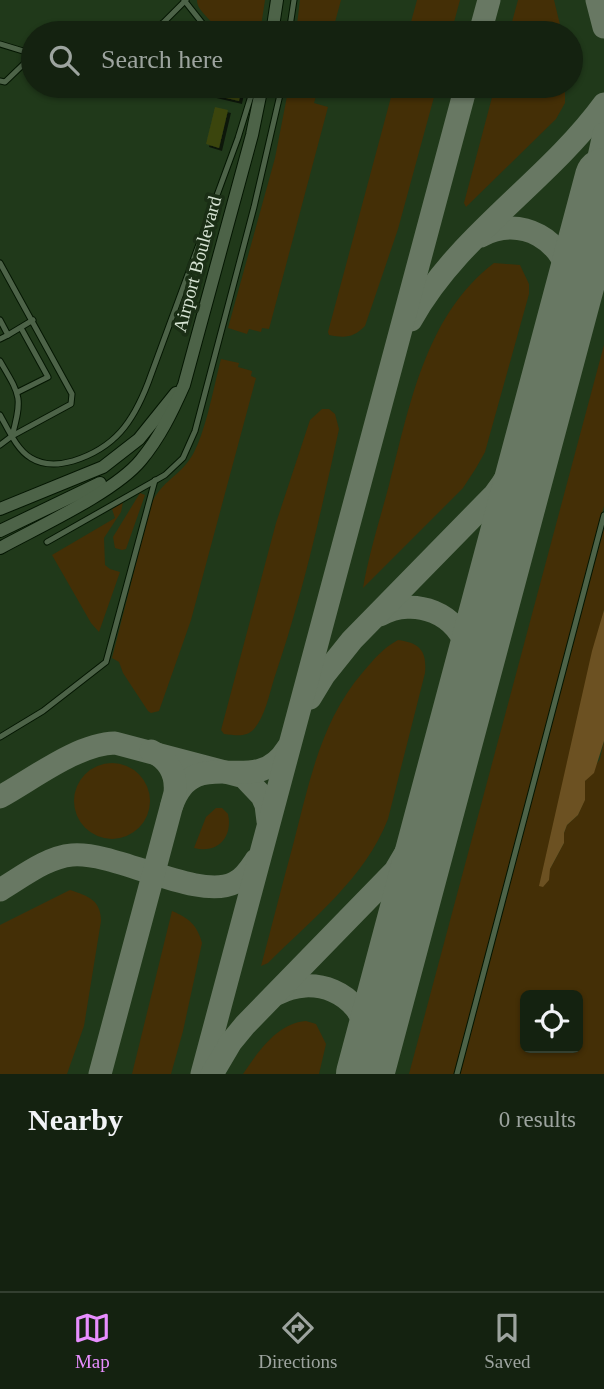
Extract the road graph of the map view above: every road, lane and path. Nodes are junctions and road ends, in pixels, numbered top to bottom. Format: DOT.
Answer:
graph roads {
  1 [pos="185,0"];
  2 [pos="277,0"];
  3 [pos="294,0"];
  4 [pos="165,21"];
  5 [pos="201,21"];
  6 [pos="273,21"];
  7 [pos="291,21"];
  8 [pos="0,44"];
  9 [pos="21,51"];
  10 [pos="21,67"];
  11 [pos="0,81"];
  12 [pos="250,98"];
  13 [pos="260,98"];
  14 [pos="279,98"];
  15 [pos="0,263"];
  16 [pos="0,320"];
  17 [pos="33,320"];
  18 [pos="21,328"];
  19 [pos="8,335"];
  20 [pos="0,340"];
  21 [pos="0,361"];
  22 [pos="184,386"];
  23 [pos="18,392"];
  24 [pos="0,415"];
  25 [pos="12,436"];
  26 [pos="0,445"];
  27 [pos="151,446"];
  28 [pos="155,480"];
  29 [pos="0,509"];
  30 [pos="604,515"];
  31 [pos="0,531"];
  32 [pos="47,542"];
  33 [pos="0,548"];
  34 [pos="0,737"];
  35 [pos="457,1074"];
  1 -- 4 [label="lane"];
  1 -- 5 [label="lane"];
  2 -- 6 [label="street"];
  3 -- 7 [label="lane"];
  8 -- 9 [label="lane"];
  10 -- 11 [label="lane"];
  12 -- 25 [label="lane"];
  13 -- 22 [label="street, Airport Boulevard"];
  14 -- 28 [label="lane"];
  15 -- 17 [label="lane"];
  16 -- 19 [label="lane"];
  17 -- 18 [label="lane"];
  17 -- 25 [label="lane"];
  18 -- 19 [label="lane"];
  18 -- 23 [label="lane"];
  19 -- 20 [label="lane"];
  21 -- 23 [label="lane"];
  22 -- 27 [label="street, Airport Boulevard"];
  22 -- 29 [label="street"];
  23 -- 25 [label="lane"];
  24 -- 25 [label="lane"];
  25 -- 26 [label="lane"];
  27 -- 31 [label="street"];
  27 -- 33 [label="street"];
  28 -- 32 [label="lane"];
  28 -- 34 [label="lane"];
  30 -- 35 [label="lane"];
}
